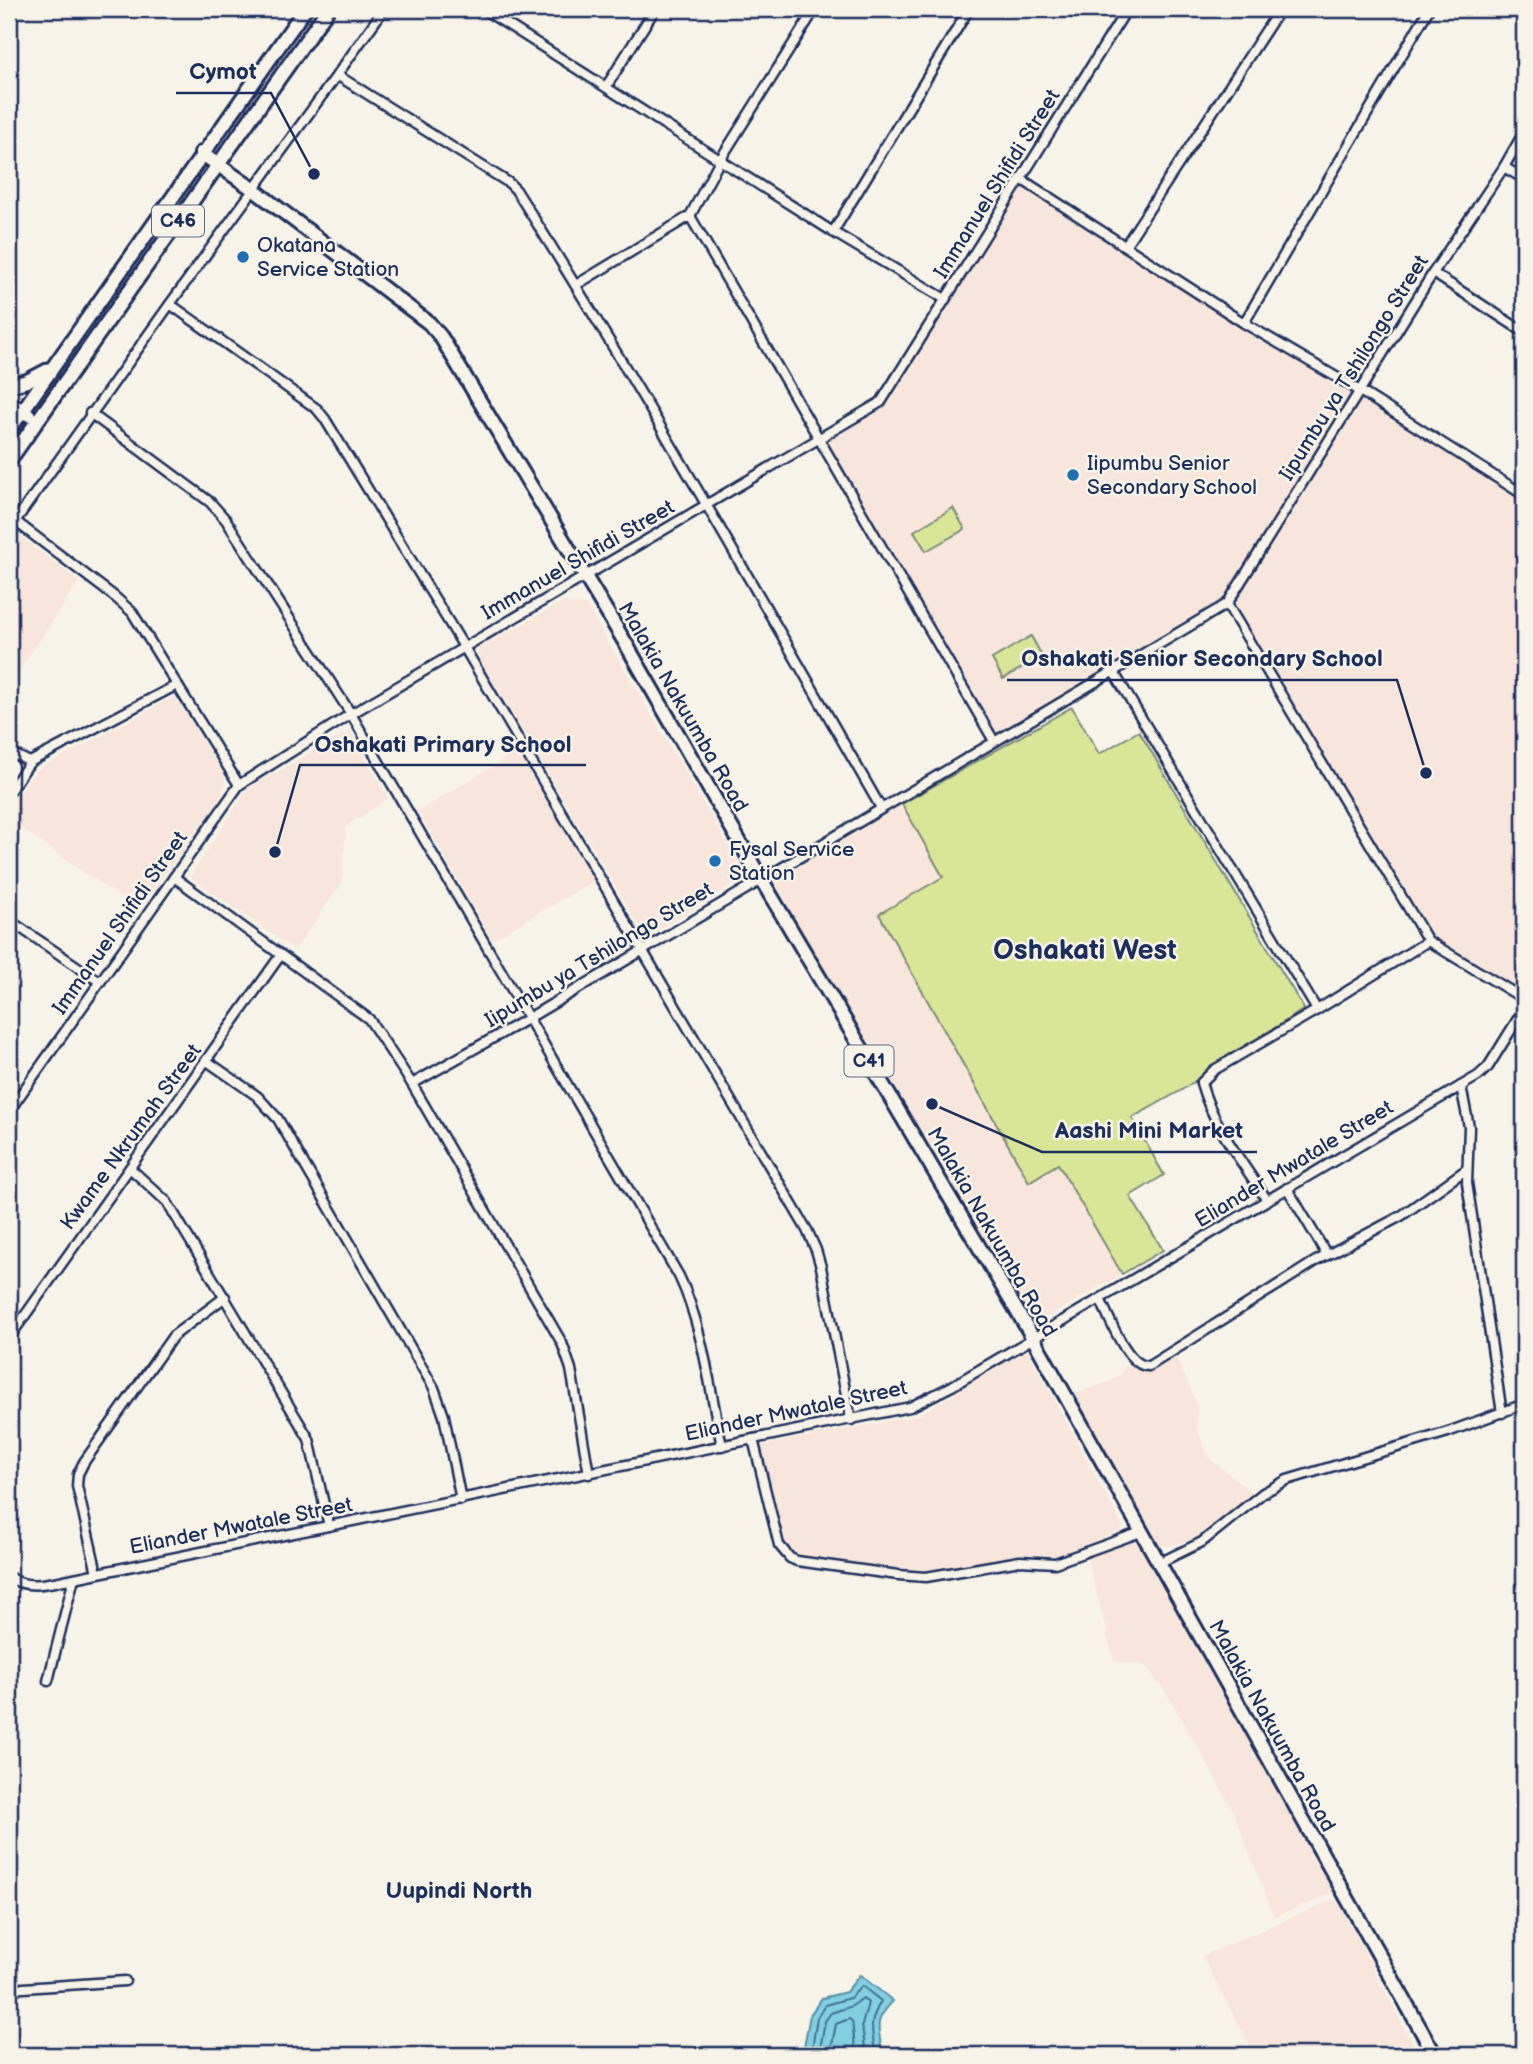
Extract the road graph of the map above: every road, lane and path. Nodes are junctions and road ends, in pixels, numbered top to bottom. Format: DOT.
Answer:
graph roads {
  1 [pos="304,9"];
  2 [pos="328,9"];
  3 [pos="384,9"];
  4 [pos="483,9"];
  5 [pos="655,9"];
  6 [pos="815,9"];
  7 [pos="969,9"];
  8 [pos="1127,9"];
  9 [pos="1280,9"];
  10 [pos="1429,9"];
  11 [pos="496,12"];
  12 [pos="337,75"];
  13 [pos="606,87"];
  14 [pos="1524,132"];
  15 [pos="201,153"];
  16 [pos="720,160"];
  17 [pos="217,164"];
  18 [pos="1504,167"];
  19 [pos="1021,179"];
  20 [pos="1524,179"];
  21 [pos="253,189"];
  22 [pos="690,216"];
  23 [pos="833,232"];
  24 [pos="1125,246"];
  25 [pos="1433,273"];
  26 [pos="576,285"];
  27 [pos="946,299"];
  28 [pos="170,304"];
  29 [pos="1244,323"];
  30 [pos="1524,332"];
  31 [pos="52,368"];
  32 [pos="9,386"];
  33 [pos="1360,391"];
  34 [pos="9,402"];
  35 [pos="22,411"];
  36 [pos="90,413"];
  37 [pos="38,421"];
  38 [pos="10,425"];
  39 [pos="29,434"];
  40 [pos="818,440"];
  41 [pos="9,461"];
  42 [pos="1524,495"];
  43 [pos="706,505"];
  44 [pos="15,521"];
  45 [pos="9,530"];
  46 [pos="584,577"];
  47 [pos="1227,604"];
  48 [pos="464,647"];
  49 [pos="1113,671"];
  50 [pos="177,685"];
  51 [pos="351,713"];
  52 [pos="994,741"];
  53 [pos="9,752"];
  54 [pos="30,762"];
  55 [pos="239,785"];
  56 [pos="9,792"];
  57 [pos="881,808"];
  58 [pos="174,877"];
  59 [pos="761,879"];
  60 [pos="9,920"];
  61 [pos="1428,941"];
  62 [pos="643,950"];
  63 [pos="280,956"];
  64 [pos="100,982"];
  65 [pos="1524,999"];
  66 [pos="1524,1009"];
  67 [pos="1317,1010"];
  68 [pos="527,1019"];
  69 [pos="1515,1024"];
  70 [pos="1524,1031"];
  71 [pos="207,1061"];
  72 [pos="412,1084"];
  73 [pos="1461,1086"];
  74 [pos="9,1111"];
  75 [pos="130,1168"];
  76 [pos="1467,1169"];
  77 [pos="1287,1188"];
  78 [pos="1267,1200"];
  79 [pos="1327,1255"];
  80 [pos="225,1297"];
  81 [pos="1100,1299"];
  82 [pos="9,1338"];
  83 [pos="1033,1338"];
  84 [pos="1524,1404"];
  85 [pos="1502,1413"];
  86 [pos="850,1420"];
  87 [pos="754,1439"];
  88 [pos="722,1446"];
  89 [pos="589,1474"];
  90 [pos="461,1500"];
  91 [pos="329,1526"];
  92 [pos="1141,1532"];
  93 [pos="1159,1563"];
  94 [pos="97,1573"];
  95 [pos="9,1577"];
  96 [pos="74,1578"];
  97 [pos="48,1681"];
  98 [pos="125,1981"];
  99 [pos="9,1989"];
  100 [pos="1435,2055"];
  1 -- 15 [label="main road, C46"];
  2 -- 17 [label="main road, C46"];
  3 -- 12 [label="street"];
  4 -- 11 [label="street"];
  5 -- 13 [label="street"];
  6 -- 16 [label="street"];
  7 -- 23 [label="street"];
  8 -- 19 [label="street, Immanuel Shifidi Street"];
  9 -- 24 [label="street"];
  10 -- 29 [label="street"];
  11 -- 13 [label="street"];
  12 -- 21 [label="street"];
  12 -- 26 [label="street"];
  13 -- 16 [label="street"];
  14 -- 18 [label="street, Iipumbu ya Tshilongo Street"];
  15 -- 17 [label="main road, Malakia Nakuumba Road / C41"];
  15 -- 31 [label="main road, C46"];
  16 -- 22 [label="street"];
  16 -- 23 [label="street"];
  17 -- 21 [label="main road, Malakia Nakuumba Road / C41"];
  17 -- 37 [label="main road, C46"];
  18 -- 20 [label="street"];
  18 -- 25 [label="street, Iipumbu ya Tshilongo Street"];
  19 -- 24 [label="street"];
  19 -- 27 [label="street, Immanuel Shifidi Street"];
  21 -- 28 [label="street"];
  21 -- 46 [label="main road, Malakia Nakuumba Road / C41"];
  22 -- 26 [label="street"];
  22 -- 40 [label="street"];
  23 -- 27 [label="street"];
  24 -- 29 [label="street"];
  25 -- 30 [label="street"];
  25 -- 33 [label="street, Iipumbu ya Tshilongo Street"];
  26 -- 43 [label="street"];
  27 -- 40 [label="street, Immanuel Shifidi Street"];
  28 -- 36 [label="street"];
  28 -- 48 [label="street"];
  29 -- 33 [label="street"];
  31 -- 32 [label="main road"];
  31 -- 35 [label="main road, C46"];
  33 -- 42 [label="street"];
  33 -- 47 [label="street, Iipumbu ya Tshilongo Street"];
  34 -- 35 [label="main road"];
  35 -- 37 [label="main road"];
  35 -- 38 [label="main road, C46"];
  36 -- 44 [label="street"];
  36 -- 51 [label="street"];
  37 -- 39 [label="main road, C46"];
  38 -- 39 [label="main road"];
  39 -- 41 [label="main road, C46"];
  40 -- 43 [label="street, Immanuel Shifidi Street"];
  40 -- 52 [label="street"];
  43 -- 46 [label="street, Immanuel Shifidi Street"];
  43 -- 57 [label="street"];
  44 -- 45 [label="street"];
  44 -- 50 [label="street"];
  46 -- 48 [label="street, Immanuel Shifidi Street"];
  46 -- 59 [label="main road, Malakia Nakuumba Road / C41"];
  47 -- 49 [label="street, Iipumbu ya Tshilongo Street"];
  47 -- 61 [label="street"];
  48 -- 51 [label="street, Immanuel Shifidi Street"];
  48 -- 62 [label="street"];
  49 -- 52 [label="street, Iipumbu ya Tshilongo Street"];
  49 -- 67 [label="street"];
  50 -- 54 [label="street"];
  50 -- 55 [label="street"];
  51 -- 55 [label="street, Immanuel Shifidi Street"];
  51 -- 68 [label="street"];
  52 -- 57 [label="street, Iipumbu ya Tshilongo Street"];
  53 -- 54 [label="street"];
  54 -- 56 [label="street"];
  55 -- 58 [label="street, Immanuel Shifidi Street"];
  57 -- 59 [label="street, Iipumbu ya Tshilongo Street"];
  58 -- 63 [label="street"];
  58 -- 64 [label="street, Immanuel Shifidi Street"];
  59 -- 62 [label="street, Iipumbu ya Tshilongo Street"];
  59 -- 83 [label="main road, Malakia Nakuumba Road / C41"];
  60 -- 64 [label="street"];
  61 -- 65 [label="street"];
  61 -- 67 [label="street"];
  62 -- 68 [label="street, Iipumbu ya Tshilongo Street"];
  62 -- 86 [label="street"];
  63 -- 71 [label="street, Kwame Nkrumah Street"];
  63 -- 72 [label="street"];
  64 -- 74 [label="street, Immanuel Shifidi Street"];
  66 -- 69 [label="street, Eliander Mwatale Street"];
  67 -- 78 [label="street"];
  68 -- 72 [label="street, Iipumbu ya Tshilongo Street"];
  68 -- 88 [label="street"];
  69 -- 70 [label="street"];
  69 -- 73 [label="street, Eliander Mwatale Street"];
  71 -- 75 [label="street, Kwame Nkrumah Street"];
  71 -- 90 [label="street"];
  72 -- 89 [label="street"];
  73 -- 76 [label="street"];
  73 -- 77 [label="street, Eliander Mwatale Street"];
  75 -- 80 [label="street"];
  75 -- 82 [label="street, Kwame Nkrumah Street"];
  76 -- 79 [label="street"];
  76 -- 85 [label="street"];
  77 -- 78 [label="street, Eliander Mwatale Street"];
  77 -- 79 [label="street"];
  78 -- 81 [label="street, Eliander Mwatale Street"];
  79 -- 81 [label="street"];
  80 -- 91 [label="street"];
  80 -- 94 [label="street"];
  81 -- 83 [label="street, Eliander Mwatale Street"];
  83 -- 86 [label="street, Eliander Mwatale Street"];
  83 -- 92 [label="main road, Malakia Nakuumba Road / C41"];
  84 -- 85 [label="street"];
  85 -- 93 [label="street"];
  86 -- 87 [label="street, Eliander Mwatale Street"];
  87 -- 88 [label="street, Eliander Mwatale Street"];
  87 -- 92 [label="street"];
  88 -- 89 [label="street, Eliander Mwatale Street"];
  89 -- 90 [label="street, Eliander Mwatale Street"];
  90 -- 91 [label="street, Eliander Mwatale Street"];
  91 -- 94 [label="street, Eliander Mwatale Street"];
  92 -- 93 [label="main road, Malakia Nakuumba Road / C41"];
  93 -- 100 [label="main road, Malakia Nakuumba Road / C41"];
  94 -- 96 [label="street, Eliander Mwatale Street"];
  95 -- 96 [label="street, Eliander Mwatale Street"];
  96 -- 97 [label="street"];
  98 -- 99 [label="street"];
}
